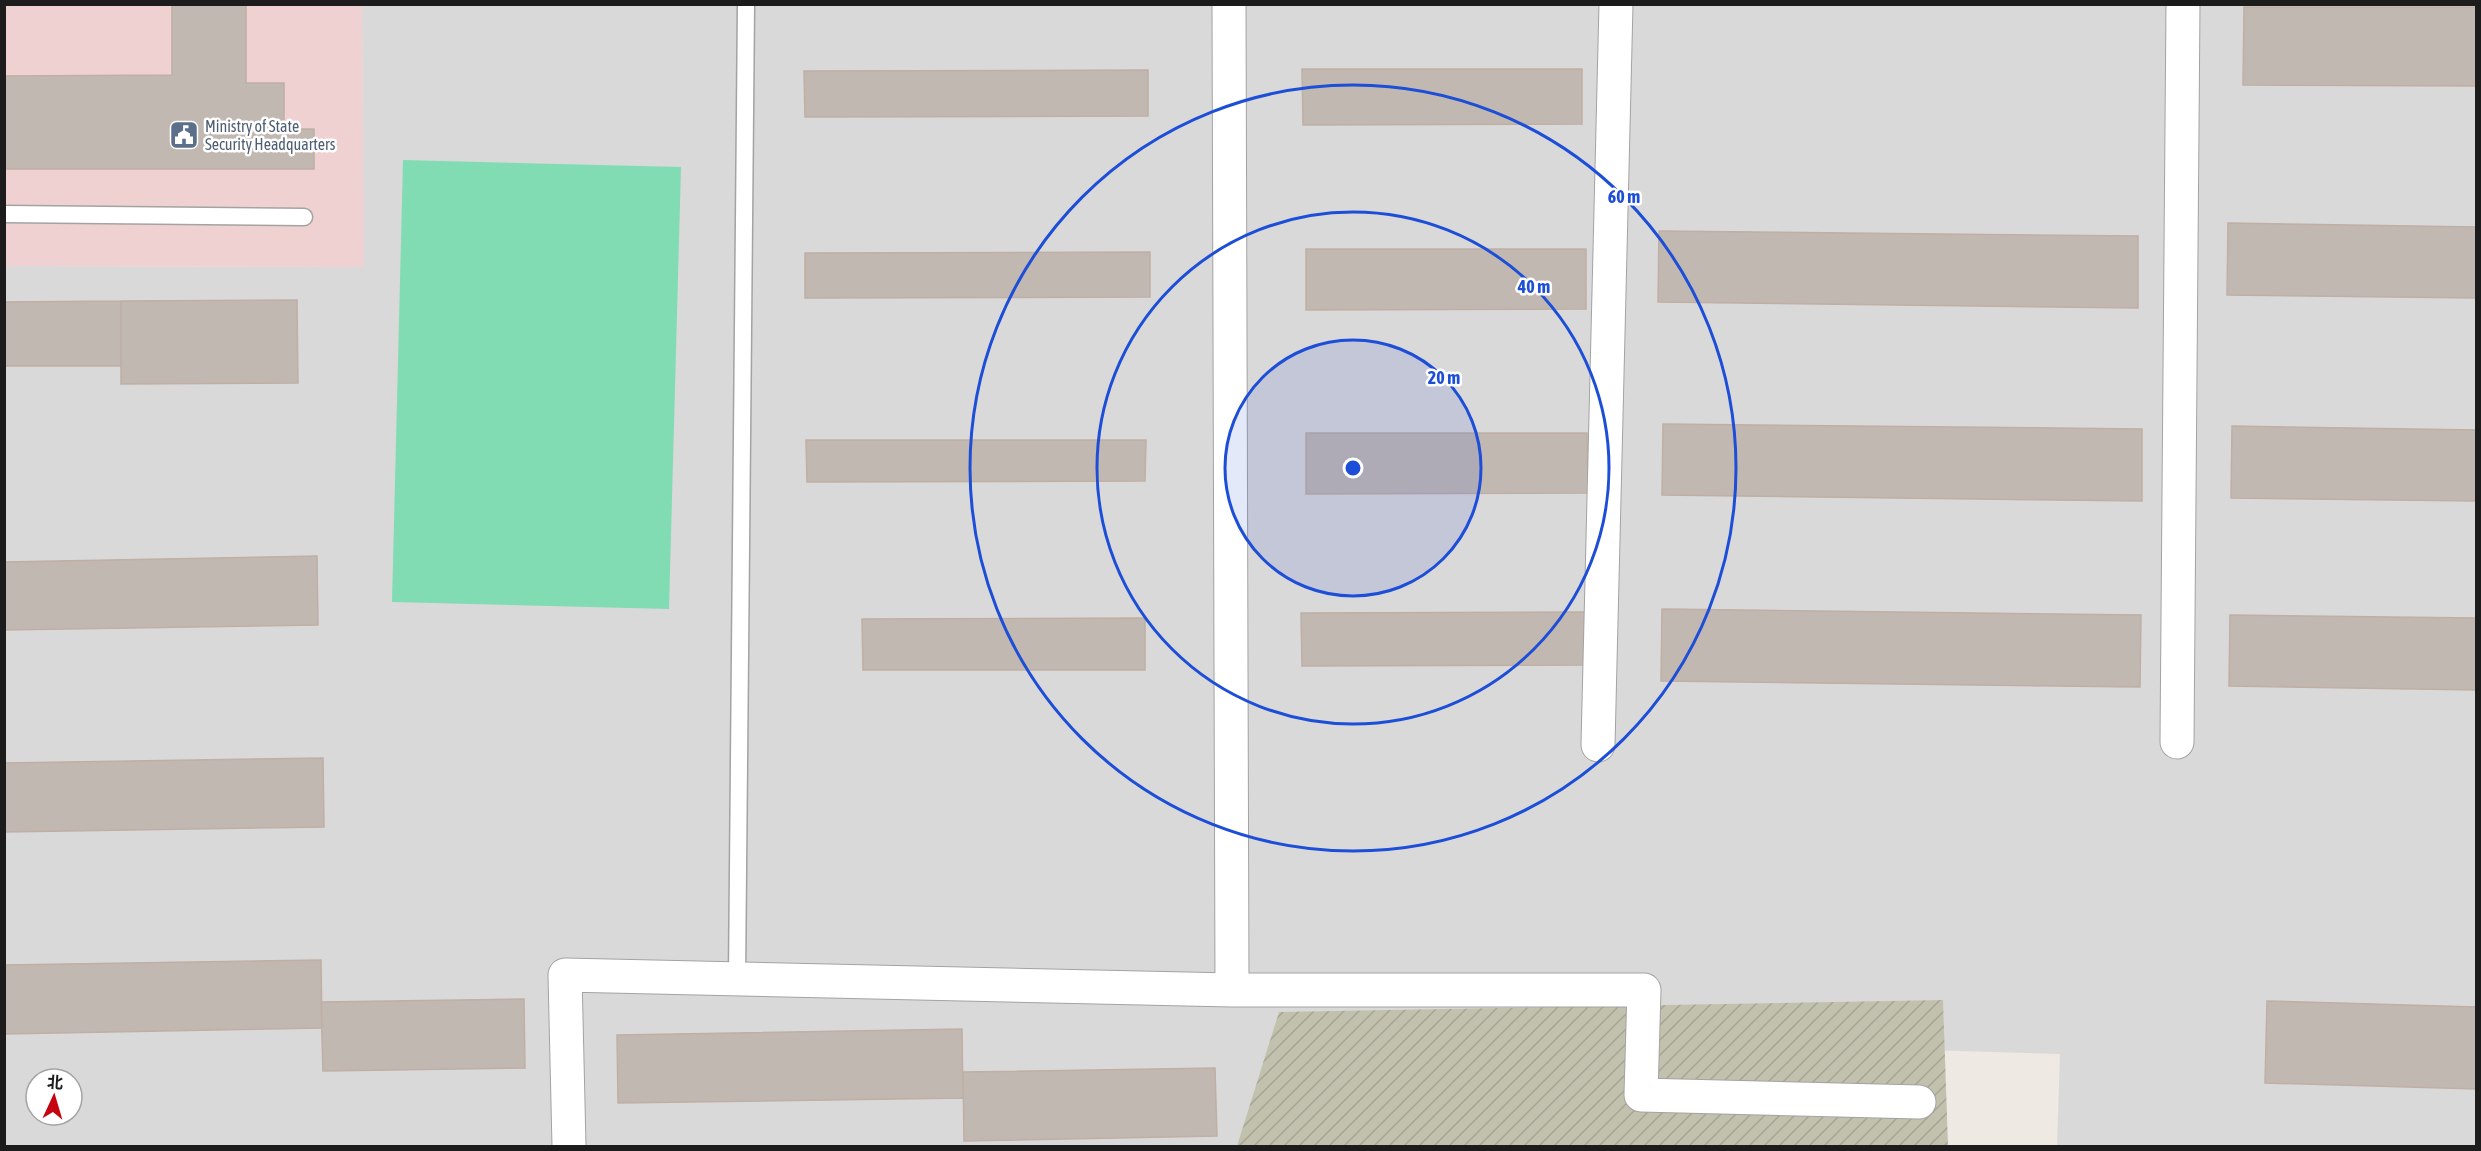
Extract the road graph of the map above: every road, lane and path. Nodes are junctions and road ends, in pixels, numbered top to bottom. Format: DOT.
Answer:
graph roads {
  1 [pos="746,4"];
  2 [pos="1229,4"];
  3 [pos="1616,4"];
  4 [pos="2183,4"];
  5 [pos="4,214"];
  6 [pos="304,217"];
  7 [pos="2177,742"];
  8 [pos="1598,745"];
  9 [pos="737,979"];
  10 [pos="1232,990"];
  11 [pos="1919,1102"];
  12 [pos="569,1146"];
  1 -- 9 [label="lane"];
  2 -- 10 [label="street"];
  3 -- 8 [label="street"];
  4 -- 7 [label="street"];
  5 -- 6 [label="lane"];
  9 -- 10 [label="street"];
  9 -- 12 [label="street"];
  10 -- 11 [label="street"];
}
